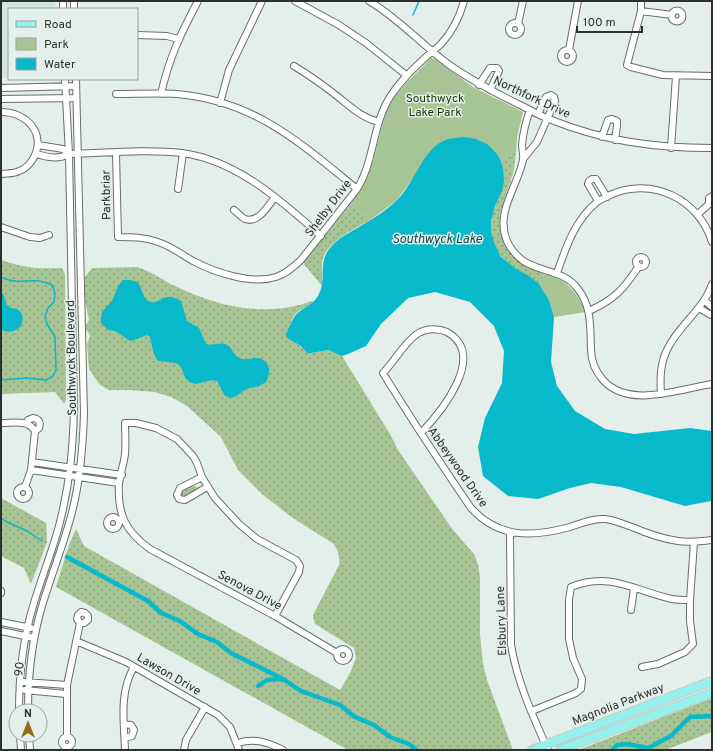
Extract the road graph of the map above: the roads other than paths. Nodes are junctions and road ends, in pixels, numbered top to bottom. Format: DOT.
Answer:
graph roads {
  1 [pos="198,1"];
  2 [pos="262,1"];
  3 [pos="295,1"];
  4 [pos="464,1"];
  5 [pos="523,1"];
  6 [pos="578,1"];
  7 [pos="641,1"];
  8 [pos="373,2"];
  9 [pos="641,11"];
  10 [pos="672,16"];
  11 [pos="518,24"];
  12 [pos="138,36"];
  13 [pos="178,39"];
  14 [pos="570,50"];
  15 [pos="432,51"];
  16 [pos="294,66"];
  17 [pos="406,75"];
  18 [pos="676,76"];
  19 [pos="712,76"];
  20 [pos="65,80"];
  21 [pos="76,80"];
  22 [pos="480,85"];
  23 [pos="76,86"];
  24 [pos="65,87"];
  25 [pos="1,88"];
  26 [pos="490,90"];
  27 [pos="116,94"];
  28 [pos="161,94"];
  29 [pos="65,98"];
  30 [pos="76,98"];
  31 [pos="1,99"];
  32 [pos="220,103"];
  33 [pos="530,110"];
  34 [pos="1,112"];
  35 [pos="538,114"];
  36 [pos="547,119"];
  37 [pos="379,122"];
  38 [pos="602,137"];
  39 [pos="615,140"];
  40 [pos="38,145"];
  41 [pos="52,148"];
  42 [pos="671,148"];
  43 [pos="712,148"];
  44 [pos="116,153"];
  45 [pos="183,153"];
  46 [pos="36,154"];
  47 [pos="69,154"];
  48 [pos="78,154"];
  49 [pos="51,158"];
  50 [pos="523,159"];
  51 [pos="1,174"];
  52 [pos="178,189"];
  53 [pos="357,189"];
  54 [pos="712,196"];
  55 [pos="608,197"];
  56 [pos="275,198"];
  57 [pos="598,201"];
  58 [pos="710,204"];
  59 [pos="234,210"];
  60 [pos="698,214"];
  61 [pos="1,227"];
  62 [pos="49,234"];
  63 [pos="321,236"];
  64 [pos="118,237"];
  65 [pos="712,242"];
  66 [pos="638,266"];
  67 [pos="557,273"];
  68 [pos="712,284"];
  69 [pos="72,294"];
  70 [pos="81,294"];
  71 [pos="704,300"];
  72 [pos="712,307"];
  73 [pos="699,308"];
  74 [pos="589,311"];
  75 [pos="712,314"];
  76 [pos="712,384"];
  77 [pos="661,394"];
  78 [pos="1,423"];
  79 [pos="421,433"];
  80 [pos="32,462"];
  81 [pos="71,468"];
  82 [pos="80,469"];
  83 [pos="31,470"];
  84 [pos="122,475"];
  85 [pos="70,476"];
  86 [pos="79,477"];
  87 [pos="202,477"];
  88 [pos="119,483"];
  89 [pos="25,487"];
  90 [pos="207,487"];
  91 [pos="510,533"];
  92 [pos="712,540"];
  93 [pos="694,542"];
  94 [pos="634,588"];
  95 [pos="690,600"];
  96 [pos="33,604"];
  97 [pos="42,607"];
  98 [pos="631,610"];
  99 [pos="275,616"];
  100 [pos="1,622"];
  101 [pos="80,622"];
  102 [pos="28,628"];
  103 [pos="36,630"];
  104 [pos="1,631"];
  105 [pos="26,636"];
  106 [pos="34,638"];
  107 [pos="76,641"];
  108 [pos="338,653"];
  109 [pos="134,666"];
  110 [pos="642,667"];
  111 [pos="20,681"];
  112 [pos="712,681"];
  113 [pos="28,682"];
  114 [pos="67,685"];
  115 [pos="19,690"];
  116 [pos="28,691"];
  117 [pos="712,692"];
  118 [pos="66,694"];
  119 [pos="674,696"];
  120 [pos="19,703"];
  121 [pos="28,703"];
  122 [pos="678,705"];
  123 [pos="205,707"];
  124 [pos="532,711"];
  125 [pos="608,721"];
  126 [pos="124,724"];
  127 [pos="613,730"];
  128 [pos="67,737"];
  129 [pos="125,738"];
  130 [pos="238,743"];
  131 [pos="547,747"];
  132 [pos="125,750"];
  133 [pos="184,750"];
  134 [pos="239,750"];
  135 [pos="283,750"];
  136 [pos="532,750"];
  137 [pos="560,750"];
  1 -- 13 [label="street"];
  2 -- 32 [label="street"];
  3 -- 17 [label="street"];
  4 -- 15 [label="street, Shelby Drive"];
  5 -- 11 [label="street"];
  6 -- 14 [label="street"];
  7 -- 9 [label="street"];
  8 -- 15 [label="street, Northfork Drive"];
  9 -- 10 [label="street"];
  9 -- 18 [label="street"];
  12 -- 13 [label="street"];
  13 -- 28 [label="street"];
  15 -- 17 [label="street, Shelby Drive"];
  15 -- 22 [label="street, Northfork Drive"];
  16 -- 37 [label="street"];
  17 -- 37 [label="street, Shelby Drive"];
  18 -- 19 [label="street"];
  18 -- 42 [label="street"];
  20 -- 24 [label="street, Southwyck Boulevard"];
  21 -- 23 [label="street, Southwyck Boulevard"];
  22 -- 26 [label="street, Northfork Drive"];
  22 -- 26 [label="street"];
  23 -- 24 [label="street"];
  23 -- 30 [label="street, Southwyck Boulevard"];
  24 -- 25 [label="street"];
  24 -- 29 [label="street, Southwyck Boulevard"];
  26 -- 33 [label="street, Northfork Drive"];
  27 -- 28 [label="street"];
  28 -- 32 [label="street"];
  29 -- 30 [label="street"];
  29 -- 31 [label="street"];
  29 -- 47 [label="street, Southwyck Boulevard"];
  30 -- 48 [label="street, Southwyck Boulevard"];
  32 -- 53 [label="street"];
  33 -- 35 [label="street, Northfork Drive"];
  33 -- 50 [label="street"];
  34 -- 40 [label="street"];
  35 -- 36 [label="street, Northfork Drive"];
  35 -- 36 [label="street"];
  36 -- 38 [label="street, Northfork Drive"];
  36 -- 50 [label="street"];
  37 -- 53 [label="street, Shelby Drive"];
  38 -- 39 [label="street, Northfork Drive"];
  38 -- 39 [label="street"];
  39 -- 42 [label="street, Northfork Drive"];
  40 -- 41 [label="street"];
  40 -- 46 [label="street"];
  41 -- 47 [label="street"];
  41 -- 49 [label="street"];
  42 -- 43 [label="street, Northfork Drive"];
  44 -- 45 [label="street"];
  44 -- 48 [label="street"];
  44 -- 64 [label="street, Parkbriar"];
  45 -- 52 [label="street"];
  45 -- 56 [label="street"];
  46 -- 49 [label="street"];
  46 -- 51 [label="street"];
  47 -- 48 [label="street"];
  47 -- 49 [label="street"];
  47 -- 69 [label="street, Southwyck Boulevard"];
  48 -- 70 [label="street, Southwyck Boulevard"];
  50 -- 67 [label="street"];
  53 -- 63 [label="street, Shelby Drive"];
  54 -- 58 [label="street"];
  55 -- 57 [label="street"];
  55 -- 57 [label="street"];
  55 -- 60 [label="street"];
  56 -- 59 [label="street"];
  56 -- 63 [label="street"];
  57 -- 67 [label="street"];
  58 -- 60 [label="street"];
  60 -- 65 [label="street"];
  61 -- 62 [label="street"];
  63 -- 64 [label="street, Shelby Drive"];
  66 -- 74 [label="street"];
  67 -- 74 [label="street"];
  68 -- 71 [label="street"];
  69 -- 70 [label="street"];
  69 -- 81 [label="street, Southwyck Boulevard"];
  70 -- 82 [label="street, Southwyck Boulevard"];
  71 -- 72 [label="street"];
  71 -- 73 [label="street"];
  73 -- 75 [label="street"];
  73 -- 77 [label="street"];
  74 -- 77 [label="street"];
  76 -- 77 [label="street"];
  78 -- 80 [label="street"];
  79 -- 79 [label="street, Abbeywood Drive"];
  79 -- 91 [label="street, Abbeywood Drive"];
  80 -- 81 [label="street"];
  80 -- 83 [label="street"];
  81 -- 82 [label="street"];
  81 -- 85 [label="street, Southwyck Boulevard"];
  82 -- 84 [label="street"];
  82 -- 86 [label="street, Southwyck Boulevard"];
  83 -- 85 [label="street"];
  83 -- 89 [label="street"];
  84 -- 87 [label="street"];
  84 -- 88 [label="street"];
  85 -- 86 [label="street"];
  85 -- 96 [label="street, Southwyck Boulevard"];
  86 -- 88 [label="street"];
  86 -- 97 [label="street, Southwyck Boulevard"];
  87 -- 90 [label="street"];
  87 -- 90 [label="street"];
  88 -- 99 [label="street, Senova Drive"];
  90 -- 99 [label="street"];
  91 -- 93 [label="street, Abbeywood Drive"];
  91 -- 124 [label="street, Elsbury Lane"];
  92 -- 93 [label="street, Abbeywood Drive"];
  93 -- 95 [label="street"];
  94 -- 95 [label="street"];
  94 -- 98 [label="street"];
  94 -- 124 [label="street"];
  95 -- 110 [label="street"];
  96 -- 97 [label="street"];
  96 -- 102 [label="street, Southwyck Boulevard"];
  97 -- 103 [label="street, Southwyck Boulevard"];
  99 -- 108 [label="street, Senova Drive"];
  100 -- 102 [label="street"];
  101 -- 107 [label="street"];
  102 -- 103 [label="street"];
  102 -- 105 [label="street, 90"];
  103 -- 106 [label="street, 90"];
  104 -- 105 [label="street"];
  105 -- 106 [label="street"];
  105 -- 111 [label="street, 90"];
  106 -- 113 [label="street, 90"];
  107 -- 109 [label="street, Lawson Drive"];
  107 -- 114 [label="street"];
  109 -- 123 [label="street, Lawson Drive"];
  109 -- 126 [label="street"];
  111 -- 113 [label="street"];
  111 -- 115 [label="street, 90"];
  112 -- 119 [label="main road, Magnolia Parkway"];
  113 -- 114 [label="street"];
  113 -- 116 [label="street, 90"];
  114 -- 118 [label="street"];
  115 -- 116 [label="street"];
  115 -- 120 [label="street, 90"];
  116 -- 118 [label="street"];
  116 -- 121 [label="street, 90"];
  117 -- 122 [label="main road, Magnolia Parkway"];
  118 -- 128 [label="street"];
  119 -- 122 [label="main road"];
  119 -- 125 [label="main road, Magnolia Parkway"];
  122 -- 127 [label="main road, Magnolia Parkway"];
  123 -- 130 [label="street, Lawson Drive"];
  123 -- 133 [label="street"];
  124 -- 131 [label="street, Elsbury Lane"];
  125 -- 127 [label="main road"];
  125 -- 131 [label="main road, Magnolia Parkway"];
  126 -- 129 [label="street"];
  126 -- 129 [label="street"];
  127 -- 137 [label="main road, Magnolia Parkway"];
  129 -- 132 [label="street"];
  130 -- 134 [label="street, Lawson Drive"];
  130 -- 135 [label="street"];
  131 -- 136 [label="main road, Magnolia Parkway"];
}
